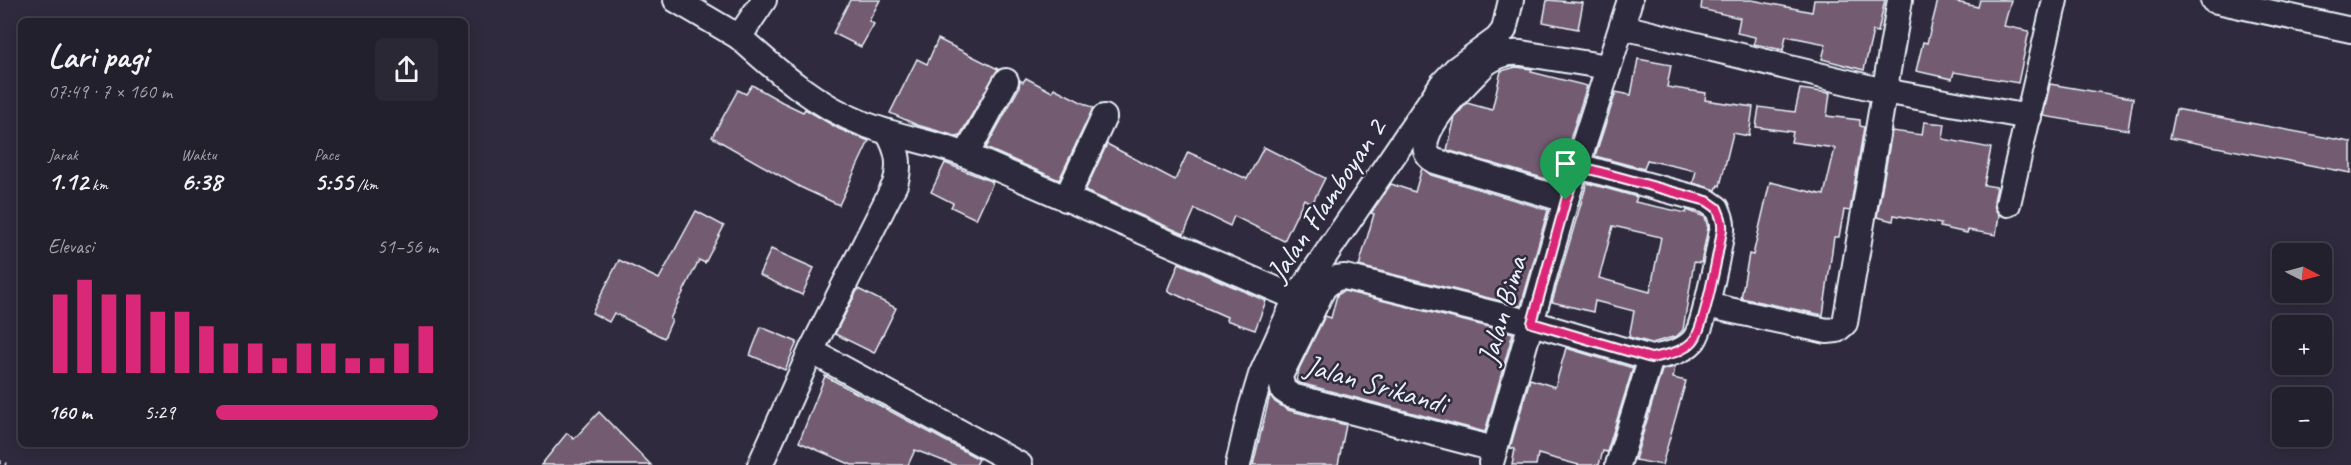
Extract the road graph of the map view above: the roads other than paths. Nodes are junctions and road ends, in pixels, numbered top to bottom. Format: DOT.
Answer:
graph roads {
  1 [pos="676,0"];
  2 [pos="764,0"];
  3 [pos="1511,0"];
  4 [pos="1630,0"];
  5 [pos="1900,0"];
  6 [pos="2055,0"];
  7 [pos="2213,0"];
  8 [pos="1623,27"];
  9 [pos="2351,30"];
  10 [pos="739,37"];
  11 [pos="1608,67"];
  12 [pos="1006,81"];
  13 [pos="1884,91"];
  14 [pos="1104,117"];
  15 [pos="2029,117"];
  16 [pos="888,133"];
  17 [pos="966,155"];
  18 [pos="1578,166"];
  19 [pos="1066,199"];
  20 [pos="1566,200"];
  21 [pos="2008,204"];
  22 [pos="1296,298"];
  23 [pos="1706,304"];
  24 [pos="1532,323"];
  25 [pos="811,351"];
  26 [pos="1651,358"];
  27 [pos="1492,457"];
  28 [pos="760,465"];
  29 [pos="1020,465"];
  30 [pos="1238,465"];
  31 [pos="1618,465"];
  1 -- 10 [label="street"];
  2 -- 10 [label="street"];
  3 -- 22 [label="street, Jalan Flamboyan 2"];
  4 -- 8 [label="street, Jalan Bima"];
  5 -- 13 [label="street"];
  6 -- 15 [label="street"];
  7 -- 9 [label="street"];
  8 -- 11 [label="street, Jalan Bima"];
  8 -- 13 [label="street"];
  10 -- 16 [label="street"];
  11 -- 18 [label="street, Jalan Bima"];
  11 -- 20 [label="street"];
  12 -- 17 [label="street"];
  13 -- 15 [label="street"];
  13 -- 23 [label="street"];
  14 -- 19 [label="street"];
  15 -- 21 [label="street"];
  16 -- 17 [label="street"];
  16 -- 25 [label="street"];
  17 -- 19 [label="street"];
  18 -- 20 [label="street, Jalan Bima"];
  18 -- 23 [label="street"];
  19 -- 22 [label="street"];
  20 -- 24 [label="street, Jalan Bima"];
  22 -- 30 [label="street, Jalan Flamboyan 2"];
  23 -- 26 [label="street"];
  24 -- 26 [label="street, Jalan Srikandi"];
  24 -- 27 [label="street, Jalan Bima"];
  24 -- 27 [label="street, Jalan Srikandi"];
  25 -- 28 [label="street"];
  25 -- 29 [label="street"];
  26 -- 31 [label="street"];
}
